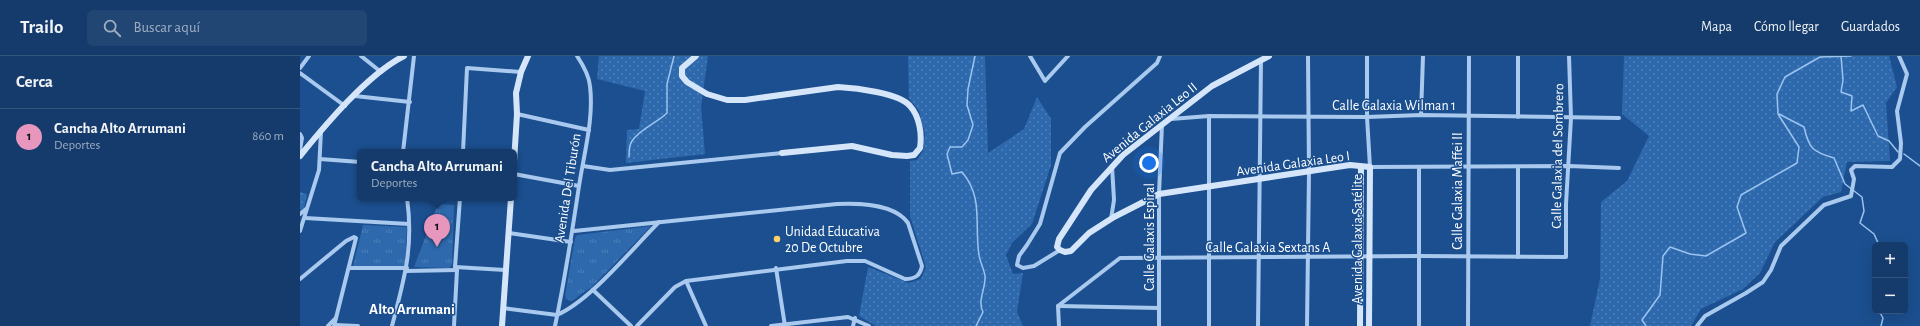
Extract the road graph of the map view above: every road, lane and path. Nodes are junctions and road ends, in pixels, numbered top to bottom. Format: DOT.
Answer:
graph roads {
  1 [pos="309,56"];
  2 [pos="361,56"];
  3 [pos="404,56"];
  4 [pos="414,56"];
  5 [pos="528,56"];
  6 [pos="577,56"];
  7 [pos="696,56"];
  8 [pos="1030,56"];
  9 [pos="1068,56"];
  10 [pos="1160,56"];
  11 [pos="1269,56"];
  12 [pos="1308,56"];
  13 [pos="1367,56"];
  14 [pos="1423,56"];
  15 [pos="1469,56"];
  16 [pos="1518,56"];
  17 [pos="1569,56"];
  18 [pos="1899,56"];
  19 [pos="1261,60"];
  20 [pos="300,68"];
  21 [pos="381,72"];
  22 [pos="521,72"];
  23 [pos="300,74"];
  24 [pos="355,96"];
  25 [pos="410,102"];
  26 [pos="345,106"];
  27 [pos="517,114"];
  28 [pos="1421,115"];
  29 [pos="1209,116"];
  30 [pos="1259,116"];
  31 [pos="1468,116"];
  32 [pos="1308,117"];
  33 [pos="1367,117"];
  34 [pos="1518,117"];
  35 [pos="1571,118"];
  36 [pos="1619,118"];
  37 [pos="1169,119"];
  38 [pos="1162,124"];
  39 [pos="589,130"];
  40 [pos="321,131"];
  41 [pos="300,134"];
  42 [pos="403,149"];
  43 [pos="463,149"];
  44 [pos="515,149"];
  45 [pos="300,150"];
  46 [pos="782,153"];
  47 [pos="300,156"];
  48 [pos="320,159"];
  49 [pos="357,162"];
  50 [pos="583,166"];
  51 [pos="1112,166"];
  52 [pos="1468,166"];
  53 [pos="1568,166"];
  54 [pos="1361,167"];
  55 [pos="1370,167"];
  56 [pos="1518,167"];
  57 [pos="1419,168"];
  58 [pos="1620,168"];
  59 [pos="1309,172"];
  60 [pos="517,175"];
  61 [pos="1261,179"];
  62 [pos="579,186"];
  63 [pos="1210,186"];
  64 [pos="1159,194"];
  65 [pos="407,201"];
  66 [pos="460,201"];
  67 [pos="511,201"];
  68 [pos="306,209"];
  69 [pos="300,214"];
  70 [pos="305,218"];
  71 [pos="1111,219"];
  72 [pos="659,222"];
  73 [pos="410,224"];
  74 [pos="574,231"];
  75 [pos="300,232"];
  76 [pos="509,233"];
  77 [pos="571,242"];
  78 [pos="1060,250"];
  79 [pos="1419,256"];
  80 [pos="1468,256"];
  81 [pos="1159,257"];
  82 [pos="1369,257"];
  83 [pos="1518,257"];
  84 [pos="1566,257"];
  85 [pos="1210,258"];
  86 [pos="1258,258"];
  87 [pos="1308,258"];
  88 [pos="1361,258"];
  89 [pos="349,268"];
  90 [pos="776,268"];
  91 [pos="407,269"];
  92 [pos="456,269"];
  93 [pos="505,270"];
  94 [pos="300,279"];
  95 [pos="686,281"];
  96 [pos="592,290"];
  97 [pos="1058,306"];
  98 [pos="503,308"];
  99 [pos="1159,308"];
  100 [pos="558,315"];
  101 [pos="336,318"];
  102 [pos="855,318"];
  103 [pos="335,325"];
  104 [pos="785,325"];
  105 [pos="328,326"];
  106 [pos="358,326"];
  107 [pos="392,326"];
  108 [pos="454,326"];
  109 [pos="502,326"];
  110 [pos="555,326"];
  111 [pos="631,326"];
  112 [pos="637,326"];
  113 [pos="706,326"];
  114 [pos="771,326"];
  115 [pos="853,326"];
  116 [pos="869,326"];
  117 [pos="1059,326"];
  118 [pos="1159,326"];
  119 [pos="1209,326"];
  120 [pos="1258,326"];
  121 [pos="1307,326"];
  122 [pos="1360,326"];
  123 [pos="1369,326"];
  124 [pos="1419,326"];
  125 [pos="1468,326"];
  126 [pos="1697,326"];
  1 -- 20 [label="street"];
  2 -- 21 [label="street"];
  3 -- 21 [label="street"];
  4 -- 25 [label="street"];
  5 -- 22 [label="street"];
  6 -- 39 [label="street, Avenida Del Tiburón"];
  7 -- 46 [label="street"];
  8 -- 9 [label="street"];
  10 -- 78 [label="street"];
  11 -- 19 [label="street, Avenida Galaxia Leo II"];
  12 -- 32 [label="street"];
  13 -- 33 [label="street, Avenida Galaxia Satélite"];
  14 -- 28 [label="street"];
  15 -- 31 [label="street, Calle Galaxia Maffei II"];
  16 -- 34 [label="street"];
  17 -- 35 [label="street, Calle Galaxia del Sombrero"];
  18 -- 126 [label="street"];
  19 -- 30 [label="street"];
  19 -- 37 [label="street, Avenida Galaxia Leo II"];
  21 -- 24 [label="street"];
  22 -- 27 [label="street"];
  22 -- 43 [label="street"];
  23 -- 26 [label="street"];
  24 -- 25 [label="street"];
  24 -- 26 [label="street"];
  25 -- 42 [label="street"];
  26 -- 40 [label="street"];
  27 -- 39 [label="street"];
  27 -- 44 [label="street"];
  28 -- 31 [label="street, Calle Galaxia Wilman 1"];
  28 -- 33 [label="street, Calle Galaxia Wilman 1"];
  29 -- 30 [label="street, Calle Galaxia Wilman 1"];
  29 -- 37 [label="street, Calle Galaxia Wilman 1"];
  29 -- 63 [label="street"];
  30 -- 32 [label="street, Calle Galaxia Wilman 1"];
  30 -- 61 [label="street"];
  31 -- 34 [label="street, Calle Galaxia Wilman 1"];
  31 -- 52 [label="street, Calle Galaxia Maffei II"];
  32 -- 33 [label="street, Calle Galaxia Wilman 1"];
  32 -- 59 [label="street"];
  33 -- 55 [label="street, Avenida Galaxia Satélite"];
  34 -- 35 [label="street, Calle Galaxia Wilman 1"];
  35 -- 36 [label="street, Calle Galaxia Wilman 1"];
  35 -- 53 [label="street, Calle Galaxia del Sombrero"];
  37 -- 38 [label="street, Avenida Galaxia Leo II"];
  38 -- 51 [label="street, Avenida Galaxia Leo II"];
  38 -- 64 [label="street, Calle Galaxis Espiral"];
  39 -- 50 [label="street, Avenida Del Tiburón"];
  40 -- 47 [label="street"];
  40 -- 48 [label="street"];
  41 -- 45 [label="street"];
  46 -- 50 [label="street"];
  48 -- 49 [label="street"];
  48 -- 68 [label="street"];
  50 -- 62 [label="street, Avenida Del Tiburón"];
  51 -- 71 [label="street"];
  51 -- 78 [label="street, Avenida Galaxia Leo II"];
  52 -- 56 [label="street, Avenida Galaxia Leo I"];
  52 -- 57 [label="street, Avenida Galaxia Leo I"];
  52 -- 80 [label="street, Calle Galaxia Maffei II"];
  53 -- 56 [label="street, Avenida Galaxia Leo I"];
  53 -- 58 [label="street, Avenida Galaxia Leo I"];
  53 -- 84 [label="street, Calle Galaxia del Sombrero"];
  54 -- 55 [label="street, Avenida Galaxia Leo I"];
  54 -- 59 [label="street, Avenida Galaxia Leo I"];
  54 -- 88 [label="street, Avenida Galaxia Satélite"];
  55 -- 57 [label="street, Avenida Galaxia Leo I"];
  55 -- 82 [label="street, Avenida Galaxia Satélite"];
  56 -- 83 [label="street"];
  57 -- 79 [label="street"];
  59 -- 61 [label="street, Avenida Galaxia Leo I"];
  59 -- 87 [label="street"];
  60 -- 62 [label="street"];
  61 -- 63 [label="street, Avenida Galaxia Leo I"];
  61 -- 86 [label="street"];
  62 -- 74 [label="street, Avenida Del Tiburón"];
  63 -- 64 [label="street, Avenida Galaxia Leo I"];
  63 -- 85 [label="street"];
  64 -- 71 [label="street, Avenida Galaxia Leo I"];
  64 -- 81 [label="street, Calle Galaxis Espiral"];
  65 -- 73 [label="street"];
  66 -- 92 [label="street"];
  67 -- 76 [label="street"];
  68 -- 69 [label="street"];
  68 -- 70 [label="street"];
  70 -- 73 [label="street"];
  70 -- 75 [label="street"];
  71 -- 78 [label="street, Avenida Galaxia Leo I"];
  72 -- 74 [label="street"];
  72 -- 90 [label="street"];
  72 -- 96 [label="street"];
  73 -- 91 [label="street"];
  74 -- 77 [label="street, Avenida Del Tiburón"];
  76 -- 77 [label="street"];
  76 -- 93 [label="street"];
  77 -- 100 [label="street, Avenida Del Tiburón"];
  79 -- 80 [label="street, Calle Galaxia Sextans A"];
  79 -- 82 [label="street, Calle Galaxia Sextans A"];
  79 -- 124 [label="street"];
  80 -- 83 [label="street, Calle Galaxia Sextans A"];
  80 -- 125 [label="street, Calle Galaxia Maffei II"];
  81 -- 85 [label="street, Calle Galaxia Sextans A"];
  81 -- 97 [label="street, Calle Galaxia Sextans A"];
  81 -- 99 [label="street, Calle Galaxis Espiral"];
  82 -- 88 [label="street, Calle Galaxia Sextans A"];
  82 -- 123 [label="street, Avenida Galaxia Satélite"];
  83 -- 84 [label="street, Calle Galaxia Sextans A"];
  85 -- 86 [label="street, Calle Galaxia Sextans A"];
  85 -- 119 [label="street"];
  86 -- 87 [label="street, Calle Galaxia Sextans A"];
  86 -- 120 [label="street"];
  87 -- 88 [label="street, Calle Galaxia Sextans A"];
  87 -- 121 [label="street"];
  88 -- 122 [label="street, Avenida Galaxia Satélite"];
  89 -- 91 [label="street"];
  89 -- 94 [label="street"];
  89 -- 101 [label="street"];
  90 -- 95 [label="street"];
  90 -- 104 [label="street"];
  91 -- 92 [label="street"];
  91 -- 107 [label="street"];
  92 -- 93 [label="street"];
  92 -- 108 [label="street"];
  93 -- 98 [label="street"];
  95 -- 112 [label="street"];
  95 -- 113 [label="street"];
  96 -- 100 [label="street"];
  96 -- 111 [label="street"];
  97 -- 99 [label="street"];
  97 -- 117 [label="street"];
  98 -- 100 [label="street"];
  98 -- 109 [label="street"];
  99 -- 118 [label="street, Calle Galaxis Espiral"];
  100 -- 110 [label="street, Avenida Del Tiburón"];
  101 -- 103 [label="street"];
  101 -- 105 [label="street"];
  102 -- 104 [label="street"];
  102 -- 115 [label="street"];
  102 -- 116 [label="street"];
  103 -- 106 [label="street"];
  104 -- 114 [label="street"];
}
